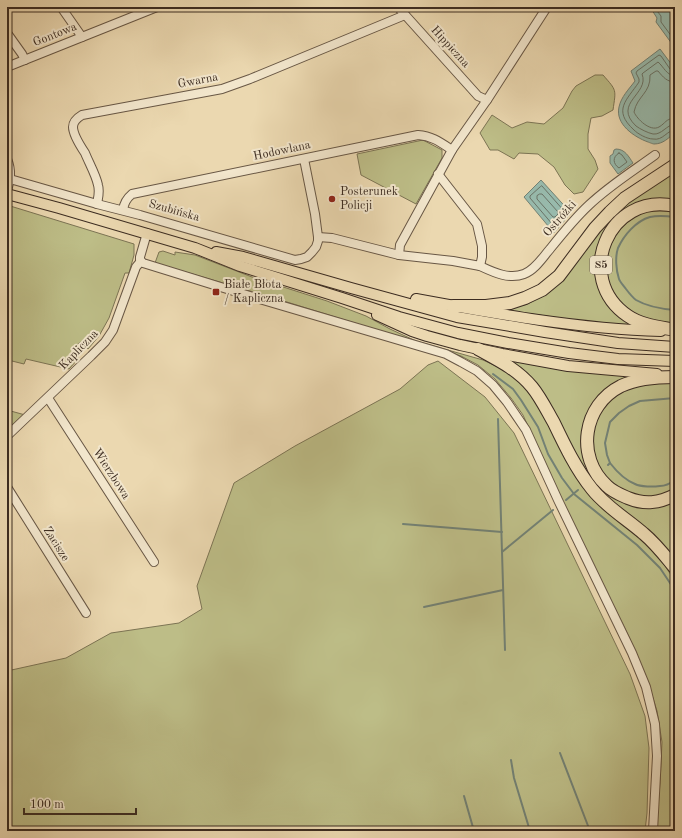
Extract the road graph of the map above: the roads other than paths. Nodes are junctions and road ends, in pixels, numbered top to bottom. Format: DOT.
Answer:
graph roads {
  1 [pos="61,7"];
  2 [pos="398,7"];
  3 [pos="547,7"];
  4 [pos="152,8"];
  5 [pos="405,15"];
  6 [pos="7,33"];
  7 [pos="82,37"];
  8 [pos="25,60"];
  9 [pos="7,67"];
  10 [pos="487,100"];
  11 [pos="452,150"];
  12 [pos="655,155"];
  13 [pos="7,159"];
  14 [pos="304,159"];
  15 [pos="675,166"];
  16 [pos="438,174"];
  17 [pos="10,179"];
  18 [pos="7,191"];
  19 [pos="7,194"];
  20 [pos="97,204"];
  21 [pos="675,206"];
  22 [pos="123,210"];
  23 [pos="148,233"];
  24 [pos="318,237"];
  25 [pos="195,248"];
  26 [pos="399,255"];
  27 [pos="141,261"];
  28 [pos="480,266"];
  29 [pos="362,291"];
  30 [pos="342,298"];
  31 [pos="453,306"];
  32 [pos="675,331"];
  33 [pos="675,347"];
  34 [pos="478,349"];
  35 [pos="675,361"];
  36 [pos="675,376"];
  37 [pos="48,398"];
  38 [pos="7,436"];
  39 [pos="7,487"];
  40 [pos="675,495"];
  41 [pos="154,562"];
  42 [pos="675,568"];
  43 [pos="86,613"];
  44 [pos="653,831"];
  1 -- 7 [label="street"];
  2 -- 5 [label="street, Hippiczna"];
  3 -- 10 [label="street"];
  4 -- 7 [label="street, Gontowa"];
  5 -- 10 [label="street, Hippiczna"];
  5 -- 20 [label="street, Gwarna"];
  6 -- 8 [label="street"];
  7 -- 8 [label="street, Gontowa"];
  8 -- 9 [label="street, Gontowa"];
  10 -- 11 [label="street"];
  11 -- 14 [label="street, Hodowlana"];
  11 -- 16 [label="street"];
  12 -- 28 [label="street, Ostróżki"];
  13 -- 17 [label="street"];
  14 -- 22 [label="street, Hodowlana"];
  14 -- 24 [label="street"];
  15 -- 31 [label="highway"];
  16 -- 26 [label="street"];
  16 -- 28 [label="street"];
  17 -- 18 [label="street"];
  17 -- 20 [label="street, Szubińska"];
  19 -- 23 [label="main road"];
  20 -- 22 [label="street, Szubińska"];
  21 -- 32 [label="highway, S5"];
  22 -- 24 [label="street, Szubińska"];
  23 -- 25 [label="main road"];
  23 -- 27 [label="street, Kapliczna"];
  24 -- 26 [label="street, Ostróżki"];
  25 -- 29 [label="main road"];
  25 -- 30 [label="main road"];
  26 -- 28 [label="street, Ostróżki"];
  27 -- 37 [label="street, Kapliczna"];
  27 -- 44 [label="street"];
  29 -- 31 [label="main road"];
  29 -- 33 [label="main road"];
  30 -- 34 [label="main road"];
  30 -- 35 [label="main road"];
  31 -- 32 [label="main road"];
  34 -- 36 [label="main road"];
  34 -- 42 [label="highway"];
  36 -- 40 [label="highway"];
  37 -- 38 [label="street, Kapliczna"];
  37 -- 41 [label="street, Wierzbowa"];
  39 -- 43 [label="street, Zacisze"];
}
